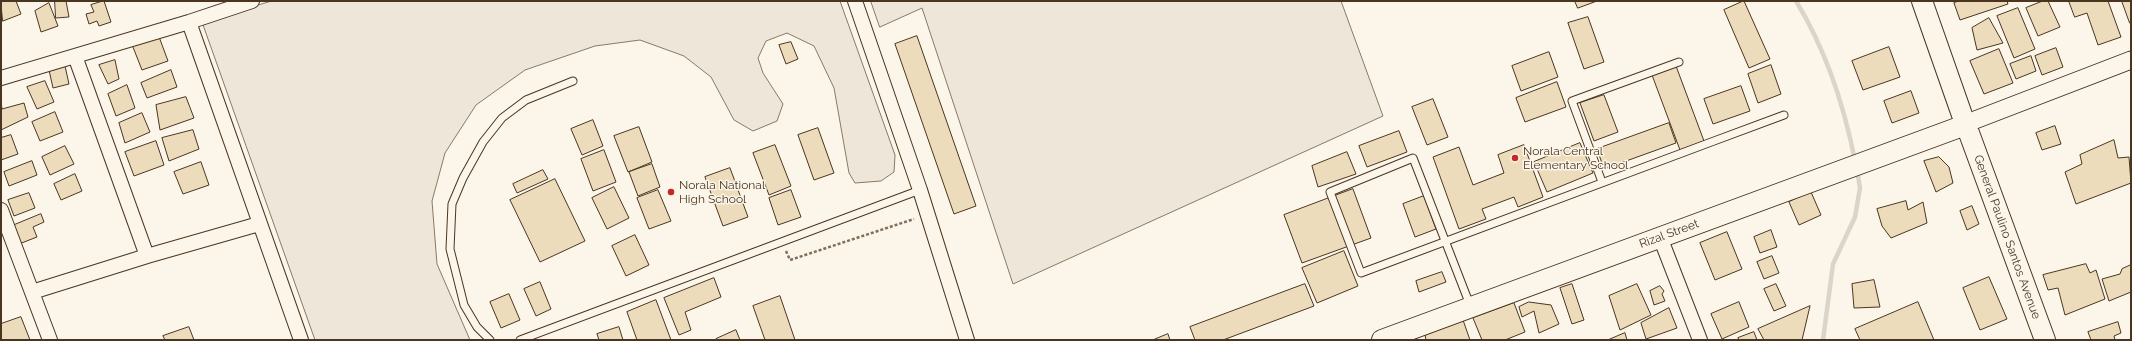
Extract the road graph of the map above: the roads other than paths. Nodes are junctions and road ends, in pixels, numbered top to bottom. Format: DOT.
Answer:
graph roads {
  1 [pos="252,1"];
  2 [pos="855,1"];
  3 [pos="1922,1"];
  4 [pos="189,22"];
  5 [pos="75,56"];
  6 [pos="2131,60"];
  7 [pos="1679,62"];
  8 [pos="1,78"];
  9 [pos="573,81"];
  10 [pos="1784,115"];
  11 [pos="1966,124"];
  12 [pos="1602,182"];
  13 [pos="920,190"];
  14 [pos="1,210"];
  15 [pos="259,224"];
  16 [pos="1660,237"];
  17 [pos="1445,242"];
  18 [pos="147,256"];
  19 [pos="32,292"];
  20 [pos="1471,307"];
  21 [pos="1410,335"];
  22 [pos="50,340"];
  23 [pos="301,340"];
  24 [pos="490,340"];
  25 [pos="520,340"];
  26 [pos="967,340"];
  27 [pos="1382,340"];
  28 [pos="1700,340"];
  29 [pos="2045,340"];
  1 -- 4 [label="street"];
  2 -- 13 [label="street"];
  3 -- 11 [label="main road, General Paulino Santos Avenue"];
  4 -- 5 [label="street"];
  4 -- 15 [label="street"];
  5 -- 8 [label="street"];
  5 -- 18 [label="street"];
  6 -- 11 [label="street"];
  7 -- 12 [label="lane"];
  9 -- 24 [label="lane"];
  10 -- 12 [label="lane"];
  11 -- 16 [label="main road, Rizal Street"];
  11 -- 29 [label="main road, General Paulino Santos Avenue"];
  12 -- 17 [label="lane"];
  13 -- 25 [label="lane"];
  13 -- 26 [label="street"];
  14 -- 19 [label="street"];
  15 -- 18 [label="street"];
  15 -- 23 [label="street"];
  16 -- 20 [label="main road, Rizal Street"];
  16 -- 28 [label="street"];
  17 -- 17 [label="lane"];
  17 -- 20 [label="lane"];
  18 -- 19 [label="street"];
  19 -- 22 [label="street"];
  20 -- 21 [label="main road, Rizal Street"];
  21 -- 27 [label="main road, Rizal Street"];
}
